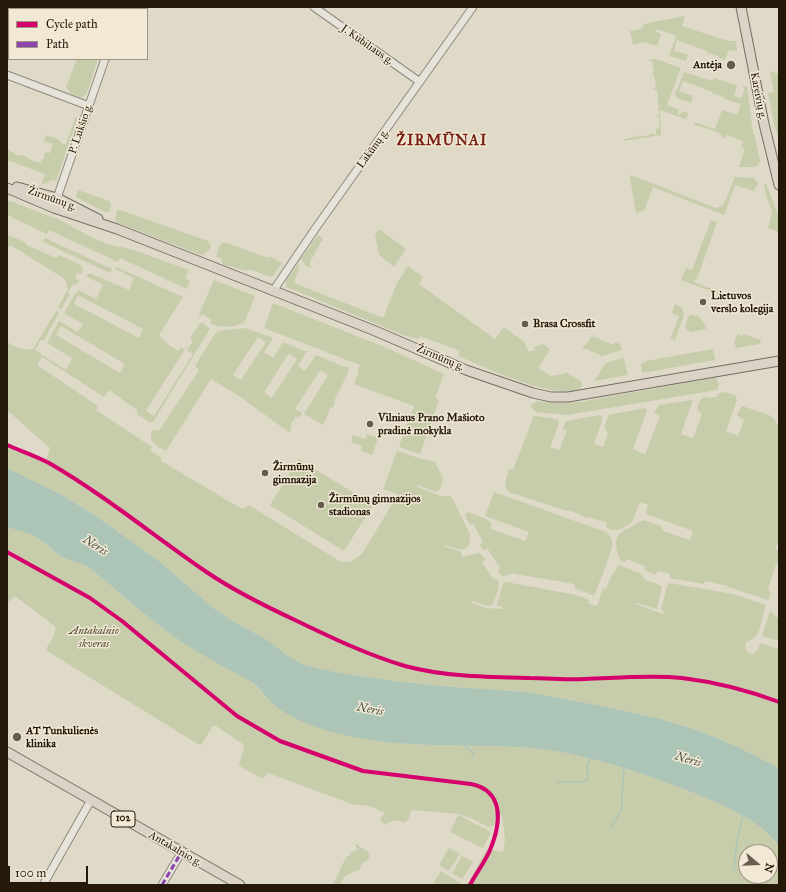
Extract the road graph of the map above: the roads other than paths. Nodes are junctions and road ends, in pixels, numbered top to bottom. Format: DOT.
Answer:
graph roads {
  1 [pos="314,7"];
  2 [pos="473,7"];
  3 [pos="742,7"];
  4 [pos="105,60"];
  5 [pos="7,75"];
  6 [pos="420,82"];
  7 [pos="88,106"];
  8 [pos="7,184"];
  9 [pos="779,184"];
  10 [pos="7,188"];
  11 [pos="57,198"];
  12 [pos="54,208"];
  13 [pos="117,229"];
  14 [pos="273,291"];
  15 [pos="779,361"];
  16 [pos="7,752"];
  17 [pos="91,800"];
  18 [pos="181,852"];
  19 [pos="43,885"];
  20 [pos="162,885"];
  21 [pos="240,885"];
  1 -- 6 [label="street, J. Kubiliaus g."];
  2 -- 6 [label="street, Lakūnų g."];
  3 -- 9 [label="main road, Kareivių g."];
  4 -- 7 [label="street, P. Lukšio g."];
  5 -- 7 [label="street"];
  6 -- 14 [label="street, Lakūnų g."];
  7 -- 11 [label="street, P. Lukšio g."];
  8 -- 11 [label="main road, Žirmūnų g."];
  10 -- 12 [label="main road, Žirmūnų g."];
  11 -- 12 [label="main road"];
  11 -- 13 [label="main road, Žirmūnų g."];
  12 -- 13 [label="main road, Žirmūnų g."];
  13 -- 14 [label="main road, Žirmūnų g."];
  14 -- 15 [label="main road, Žirmūnų g."];
  16 -- 17 [label="main road, Antakalnio g. / 102"];
  17 -- 18 [label="main road, Antakalnio g. / 102"];
  17 -- 19 [label="street"];
  18 -- 20 [label="street"];
  18 -- 21 [label="main road, Antakalnio g. / 102"];
}
